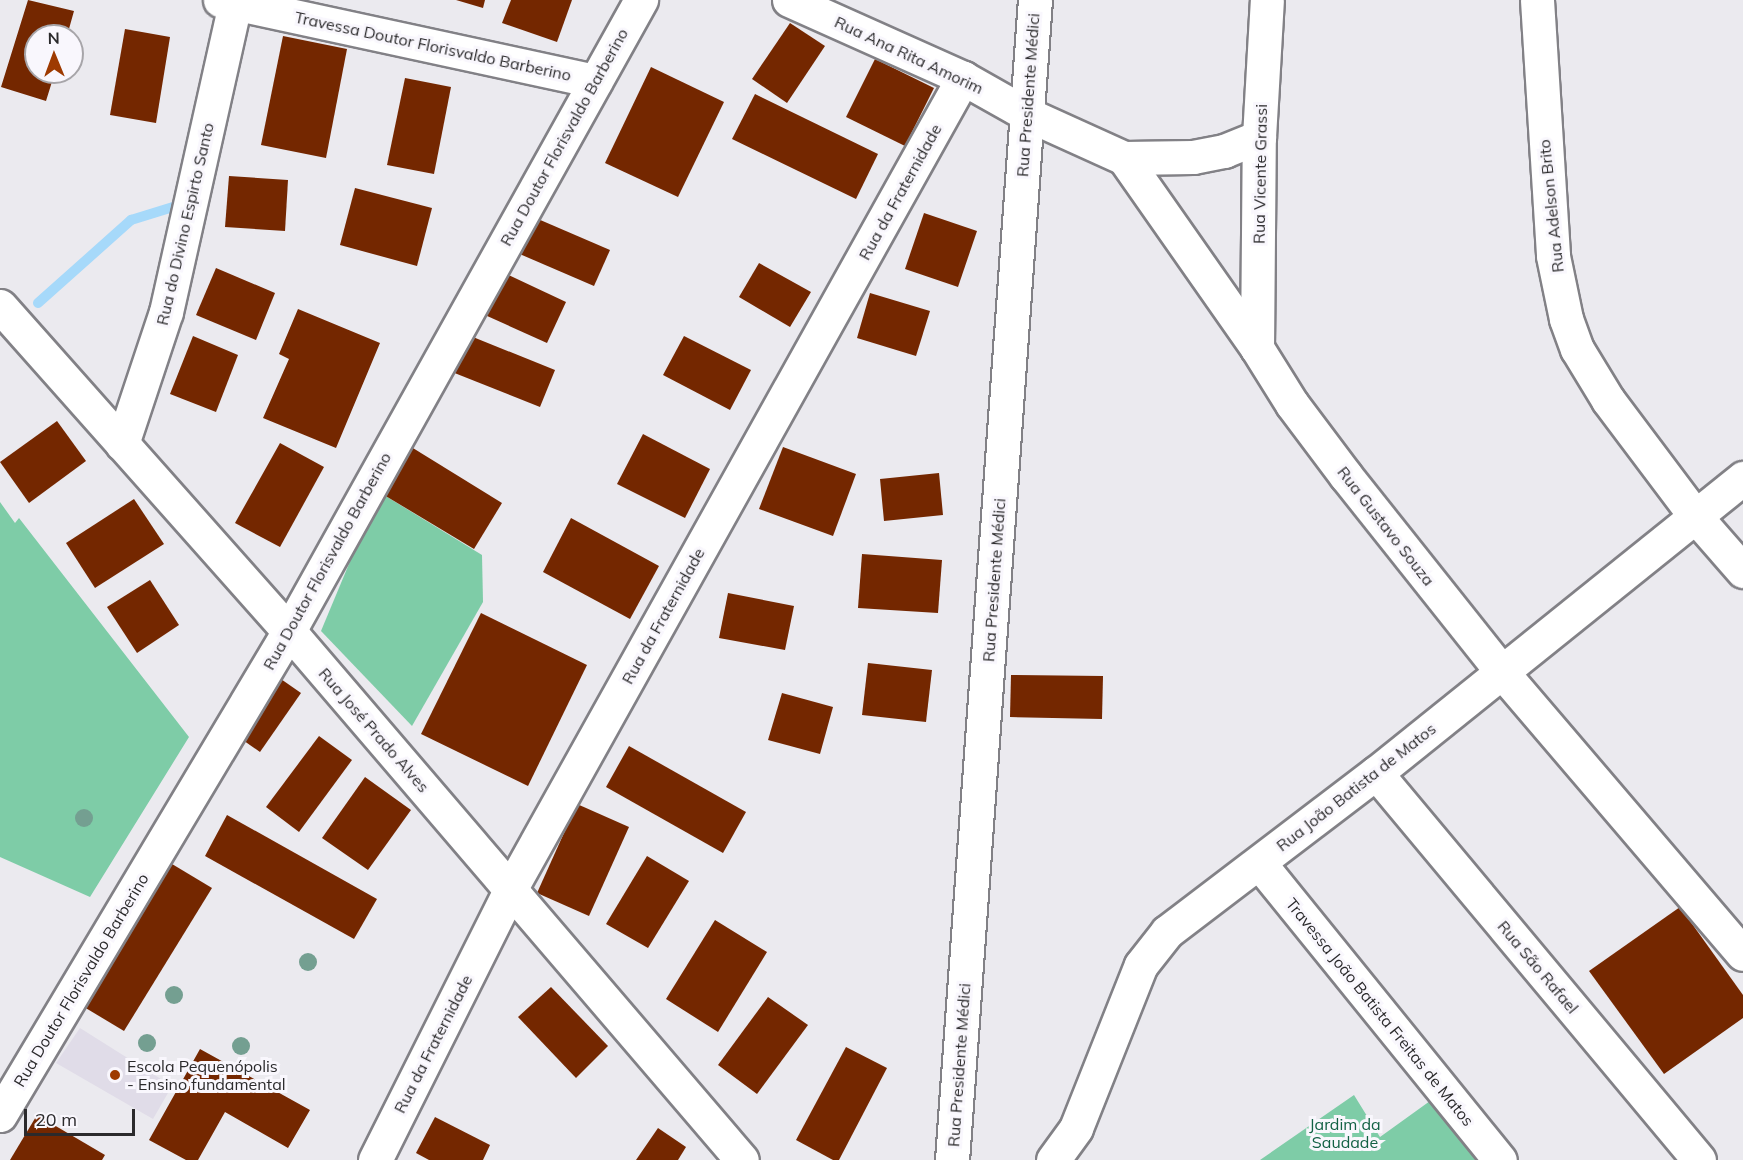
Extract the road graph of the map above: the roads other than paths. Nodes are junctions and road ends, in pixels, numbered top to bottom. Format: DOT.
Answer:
graph roads {
  1 [pos="641,0"];
  2 [pos="789,0"];
  3 [pos="1035,0"];
  4 [pos="1267,0"];
  5 [pos="1538,0"];
  6 [pos="231,1"];
  7 [pos="963,78"];
  8 [pos="595,81"];
  9 [pos="1027,114"];
  10 [pos="1258,137"];
  11 [pos="1124,158"];
  12 [pos="0,306"];
  13 [pos="1257,348"];
  14 [pos="122,444"];
  15 [pos="1743,478"];
  16 [pos="1695,516"];
  17 [pos="1743,571"];
  18 [pos="288,631"];
  19 [pos="1501,671"];
  20 [pos="1376,773"];
  21 [pos="1260,864"];
  22 [pos="511,888"];
  23 [pos="1743,954"];
  24 [pos="0,1115"];
  25 [pos="375,1160"];
  26 [pos="742,1160"];
  27 [pos="952,1160"];
  28 [pos="1053,1160"];
  29 [pos="1500,1160"];
  30 [pos="1699,1160"];
  1 -- 8 [label="street, Rua Doutor Florisvaldo Barberino"];
  2 -- 7 [label="street, Rua Ana Rita Amorim"];
  3 -- 9 [label="street, Rua Presidente Médici"];
  4 -- 10 [label="street, Rua Vicente Grassi"];
  5 -- 16 [label="street, Rua Adelson Brito"];
  6 -- 8 [label="street, Travessa Doutor Florisvaldo Barberino"];
  6 -- 14 [label="street, Rua do Divino Espirto Santo"];
  7 -- 9 [label="street, Rua Ana Rita Amorim"];
  7 -- 22 [label="street, Rua da Fraternidade"];
  8 -- 18 [label="street, Rua Doutor Florisvaldo Barberino"];
  9 -- 11 [label="street"];
  9 -- 27 [label="street, Rua Presidente Médici"];
  10 -- 11 [label="street"];
  10 -- 13 [label="street, Rua Vicente Grassi"];
  11 -- 13 [label="street, Rua Gustavo Souza"];
  12 -- 14 [label="street, Rua José Prado Alves"];
  13 -- 19 [label="street, Rua Gustavo Souza"];
  14 -- 18 [label="street, Rua José Prado Alves"];
  15 -- 16 [label="street, Rua João Batista de Matos"];
  16 -- 17 [label="street, Rua Adelson Brito"];
  16 -- 19 [label="street, Rua João Batista de Matos"];
  18 -- 22 [label="street, Rua José Prado Alves"];
  18 -- 24 [label="street, Rua Doutor Florisvaldo Barberino"];
  19 -- 20 [label="street, Rua João Batista de Matos"];
  19 -- 23 [label="street, Rua Gustavo Souza"];
  20 -- 21 [label="street, Rua João Batista de Matos"];
  20 -- 30 [label="street, Rua São Rafael"];
  21 -- 28 [label="street, Rua João Batista de Matos"];
  21 -- 29 [label="street, Travessa João Batista Freitas de Matos"];
  22 -- 25 [label="street, Rua da Fraternidade"];
  22 -- 26 [label="street, Rua José Prado Alves"];
}
